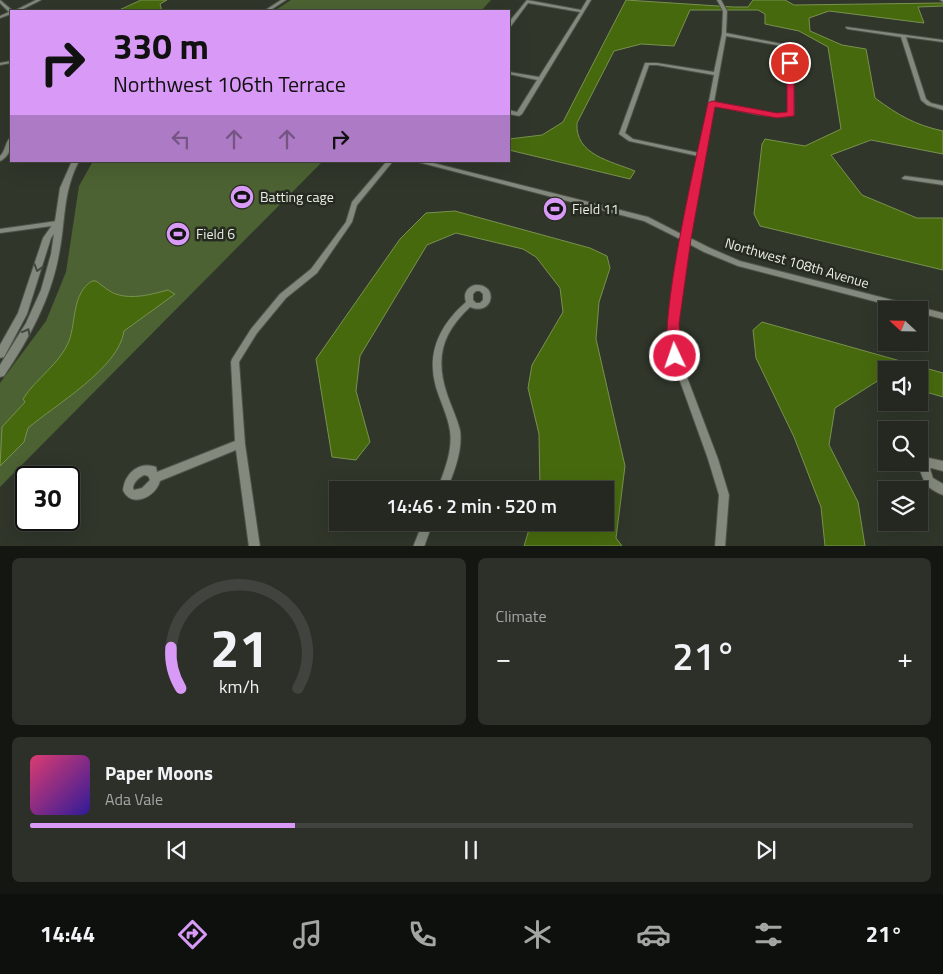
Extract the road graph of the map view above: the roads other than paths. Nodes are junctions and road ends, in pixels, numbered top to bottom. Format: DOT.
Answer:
graph roads {
  1 [pos="39,0"];
  2 [pos="284,0"];
  3 [pos="588,0"];
  4 [pos="719,0"];
  5 [pos="0,1"];
  6 [pos="528,1"];
  7 [pos="18,10"];
  8 [pos="268,10"];
  9 [pos="582,11"];
  10 [pos="10,12"];
  11 [pos="510,24"];
  12 [pos="848,28"];
  13 [pos="724,34"];
  14 [pos="903,36"];
  15 [pos="943,41"];
  16 [pos="510,73"];
  17 [pos="717,74"];
  18 [pos="540,79"];
  19 [pos="712,103"];
  20 [pos="943,108"];
  21 [pos="510,112"];
  22 [pos="10,141"];
  23 [pos="702,155"];
  24 [pos="0,159"];
  25 [pos="76,162"];
  26 [pos="389,162"];
  27 [pos="420,162"];
  28 [pos="905,178"];
  29 [pos="943,183"];
  30 [pos="57,223"];
  31 [pos="0,231"];
  32 [pos="686,239"];
  33 [pos="470,303"];
  34 [pos="943,316"];
  35 [pos="0,354"];
  36 [pos="0,373"];
  37 [pos="240,444"];
  38 [pos="943,466"];
  39 [pos="155,478"];
  40 [pos="446,481"];
  41 [pos="943,490"];
  42 [pos="424,531"];
  43 [pos="255,546"];
  44 [pos="418,546"];
  45 [pos="720,546"];
  1 -- 7 [label="street"];
  2 -- 8 [label="street"];
  3 -- 9 [label="street"];
  4 -- 13 [label="street"];
  5 -- 10 [label="street"];
  6 -- 9 [label="street"];
  6 -- 11 [label="street"];
  9 -- 18 [label="street"];
  12 -- 14 [label="street"];
  13 -- 17 [label="street"];
  13 -- 19 [label="street"];
  14 -- 15 [label="street"];
  14 -- 20 [label="street"];
  16 -- 18 [label="street"];
  17 -- 19 [label="street"];
  17 -- 23 [label="street"];
  18 -- 21 [label="street"];
  19 -- 23 [label="street"];
  22 -- 24 [label="street"];
  23 -- 32 [label="street"];
  25 -- 30 [label="street"];
  26 -- 37 [label="street"];
  27 -- 32 [label="street, Northwest 108th Avenue"];
  28 -- 29 [label="street"];
  30 -- 31 [label="street"];
  30 -- 35 [label="street, one-way"];
  36 -- 30 [label="street, one-way"];
  32 -- 34 [label="street, Northwest 108th Avenue"];
  32 -- 45 [label="street"];
  33 -- 40 [label="street"];
  37 -- 39 [label="street"];
  37 -- 43 [label="street"];
  38 -- 41 [label="street"];
  42 -- 44 [label="street"];
}
